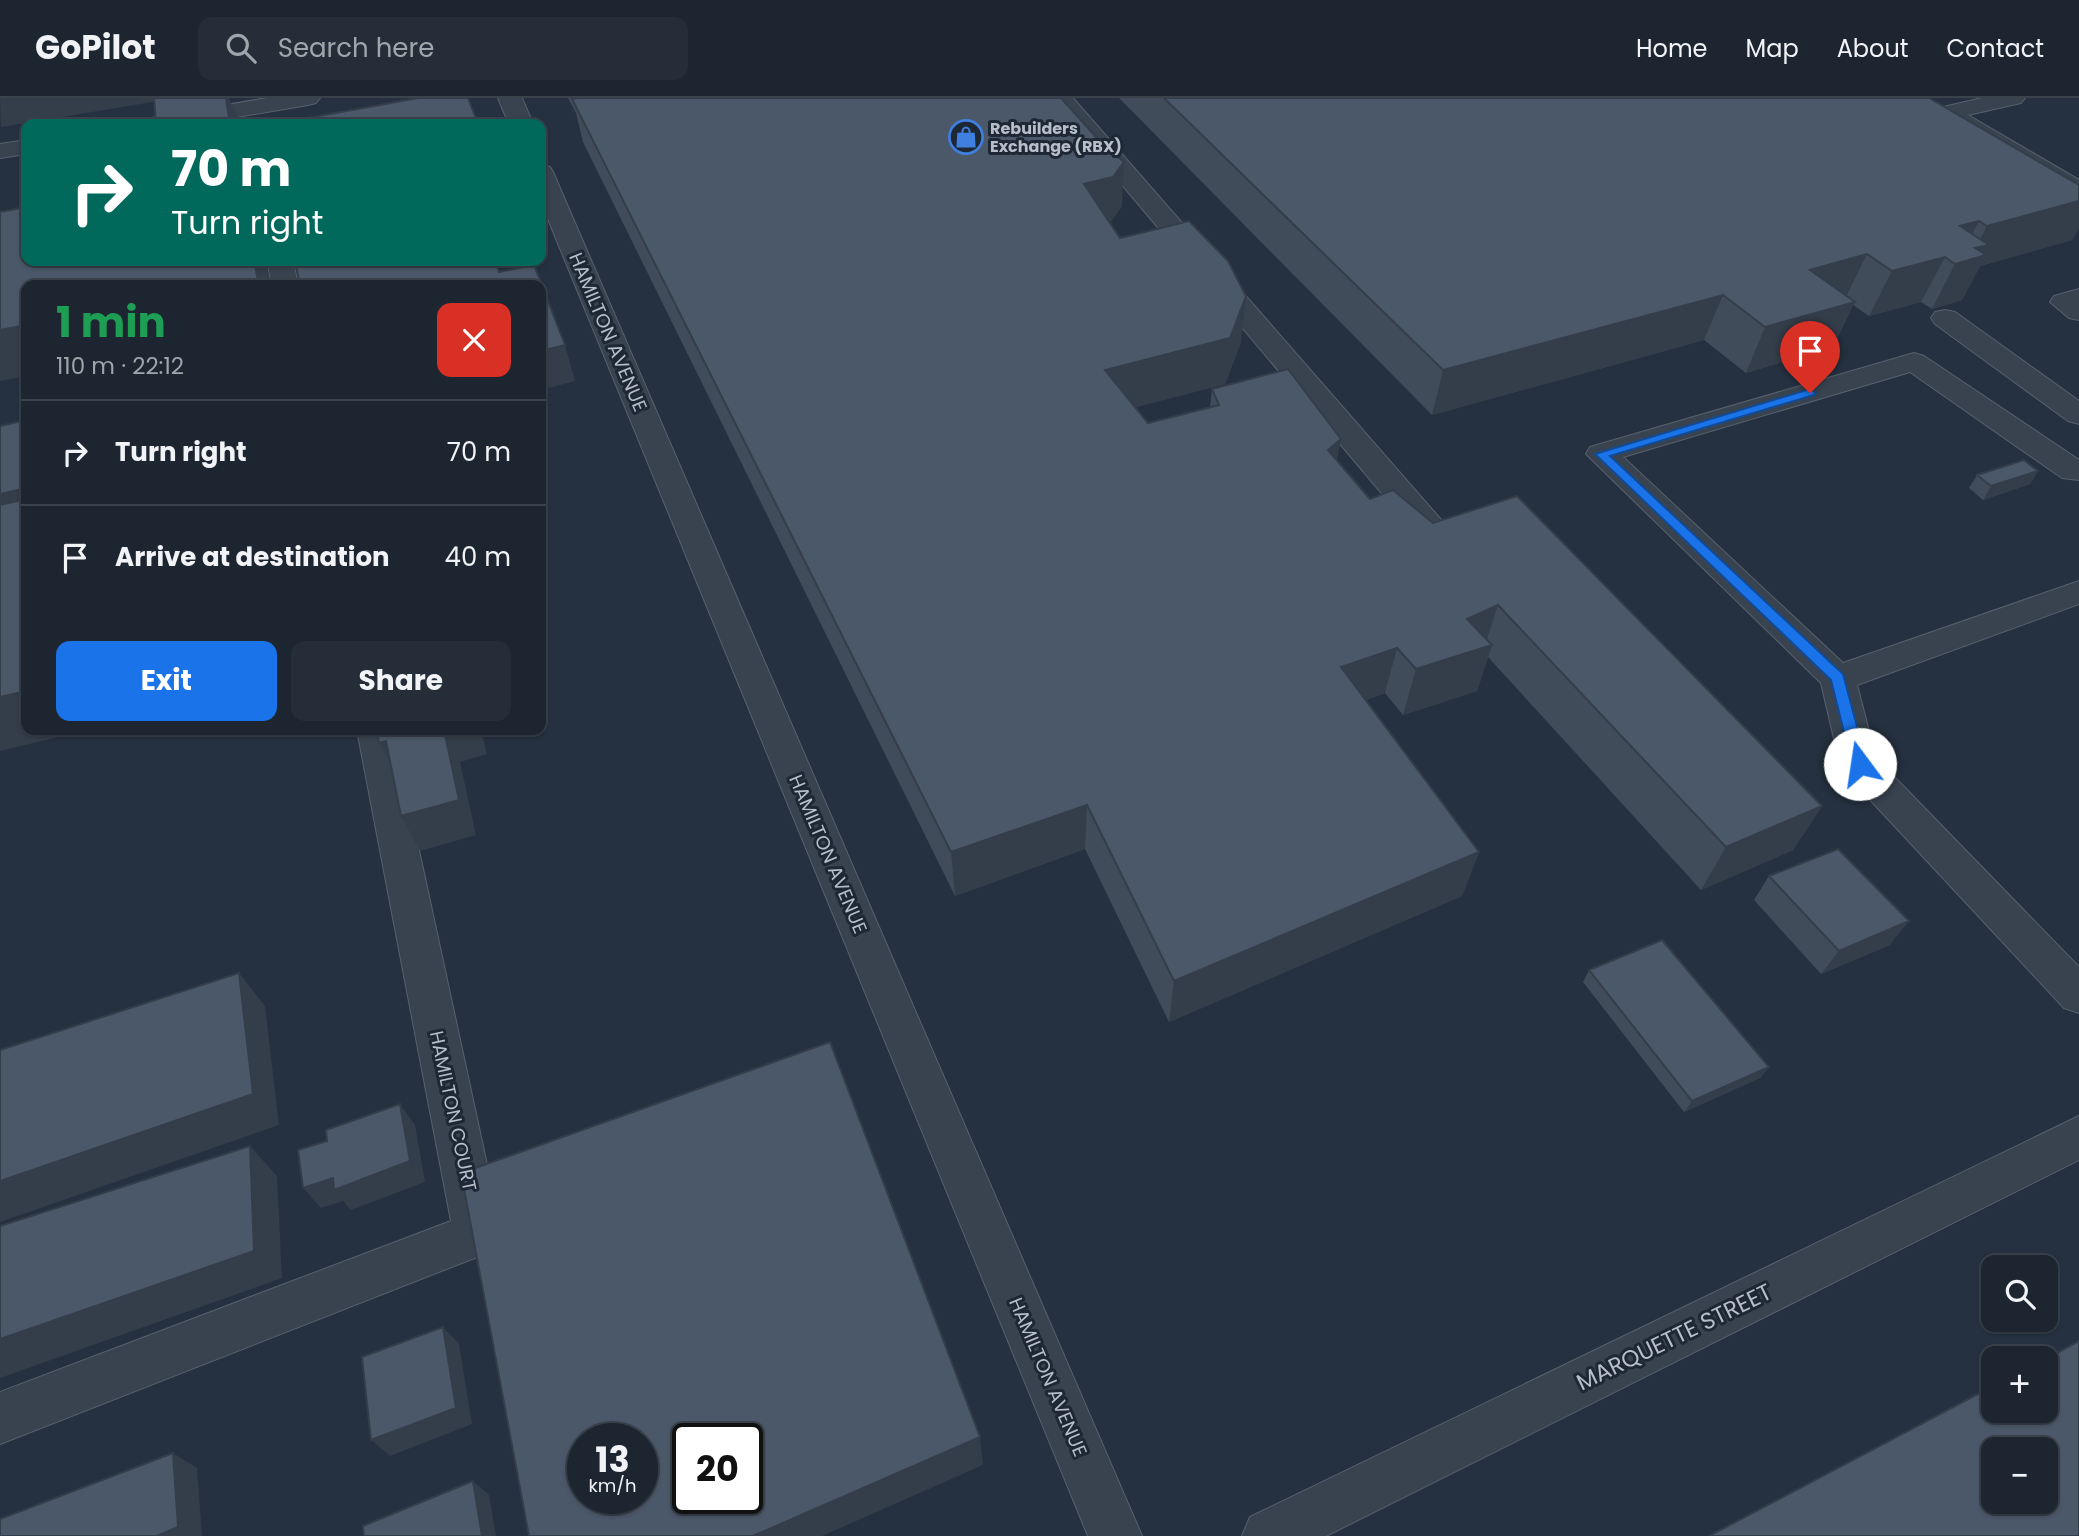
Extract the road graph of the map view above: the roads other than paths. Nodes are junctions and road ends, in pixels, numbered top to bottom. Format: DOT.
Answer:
graph roads {
  1 [pos="308,98"];
  2 [pos="510,98"];
  3 [pos="1061,98"];
  4 [pos="2012,98"];
  5 [pos="250,116"];
  6 [pos="215,119"];
  7 [pos="519,119"];
  8 [pos="21,147"];
  9 [pos="0,151"];
  10 [pos="546,184"];
  11 [pos="2079,191"];
  12 [pos="2079,297"];
  13 [pos="2079,312"];
  14 [pos="1945,318"];
  15 [pos="2079,415"];
  16 [pos="2079,470"];
  17 [pos="1438,538"];
  18 [pos="2079,592"];
  19 [pos="1838,678"];
  20 [pos="376,735"];
  21 [pos="2079,995"];
  22 [pos="2079,1137"];
  23 [pos="0,1418"];
  24 [pos="1115,1536"];
  25 [pos="1269,1536"];
  1 -- 5 [label="street"];
  2 -- 7 [label="street"];
  3 -- 17 [label="street"];
  4 -- 11 [label="street"];
  5 -- 6 [label="street"];
  8 -- 9 [label="street"];
  10 -- 24 [label="street, HAMILTON AVENUE"];
  12 -- 13 [label="street"];
  14 -- 15 [label="street"];
  16 -- 19 [label="street"];
  18 -- 19 [label="street"];
  19 -- 21 [label="street"];
  20 -- 23 [label="street, HAMILTON COURT"];
  22 -- 25 [label="street, MARQUETTE STREET"];
}
